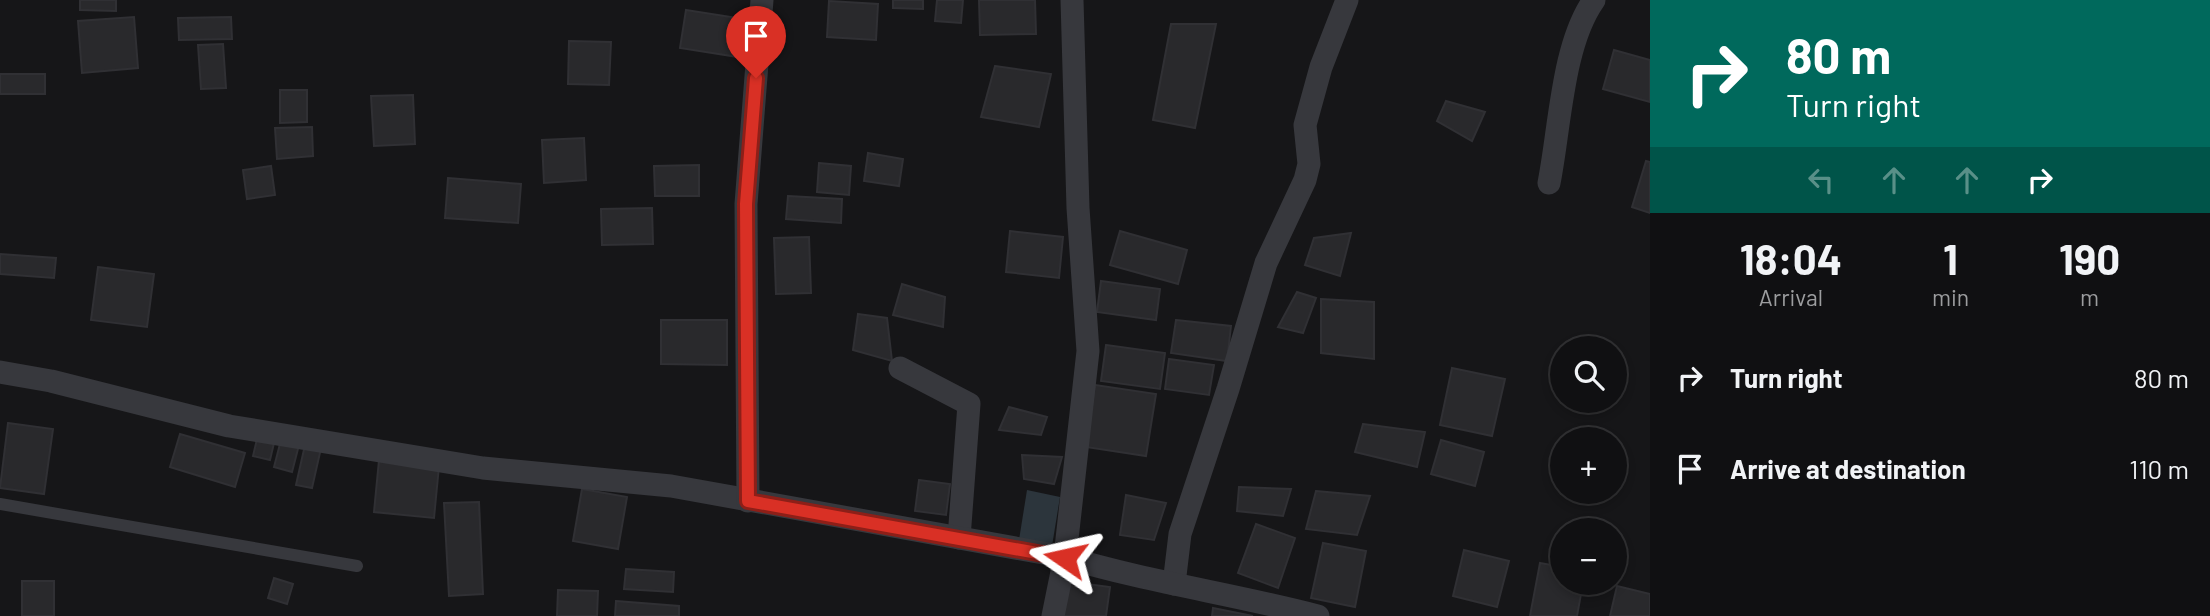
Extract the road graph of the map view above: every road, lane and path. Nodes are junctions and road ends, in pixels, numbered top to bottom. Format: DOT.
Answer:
graph roads {
  1 [pos="762,0"];
  2 [pos="1072,0"];
  3 [pos="1347,0"];
  4 [pos="1594,0"];
  5 [pos="1549,183"];
  6 [pos="900,368"];
  7 [pos="0,372"];
  8 [pos="748,501"];
  9 [pos="0,504"];
  10 [pos="959,538"];
  11 [pos="1065,558"];
  12 [pos="357,566"];
  13 [pos="1174,584"];
  14 [pos="1053,616"];
  15 [pos="1318,616"];
  1 -- 8 [label="street"];
  2 -- 11 [label="street"];
  3 -- 13 [label="street"];
  4 -- 5 [label="street"];
  6 -- 10 [label="street"];
  7 -- 8 [label="street"];
  8 -- 10 [label="street"];
  9 -- 12 [label="lane"];
  10 -- 11 [label="street"];
  11 -- 13 [label="street"];
  11 -- 14 [label="street"];
  13 -- 15 [label="street"];
}
